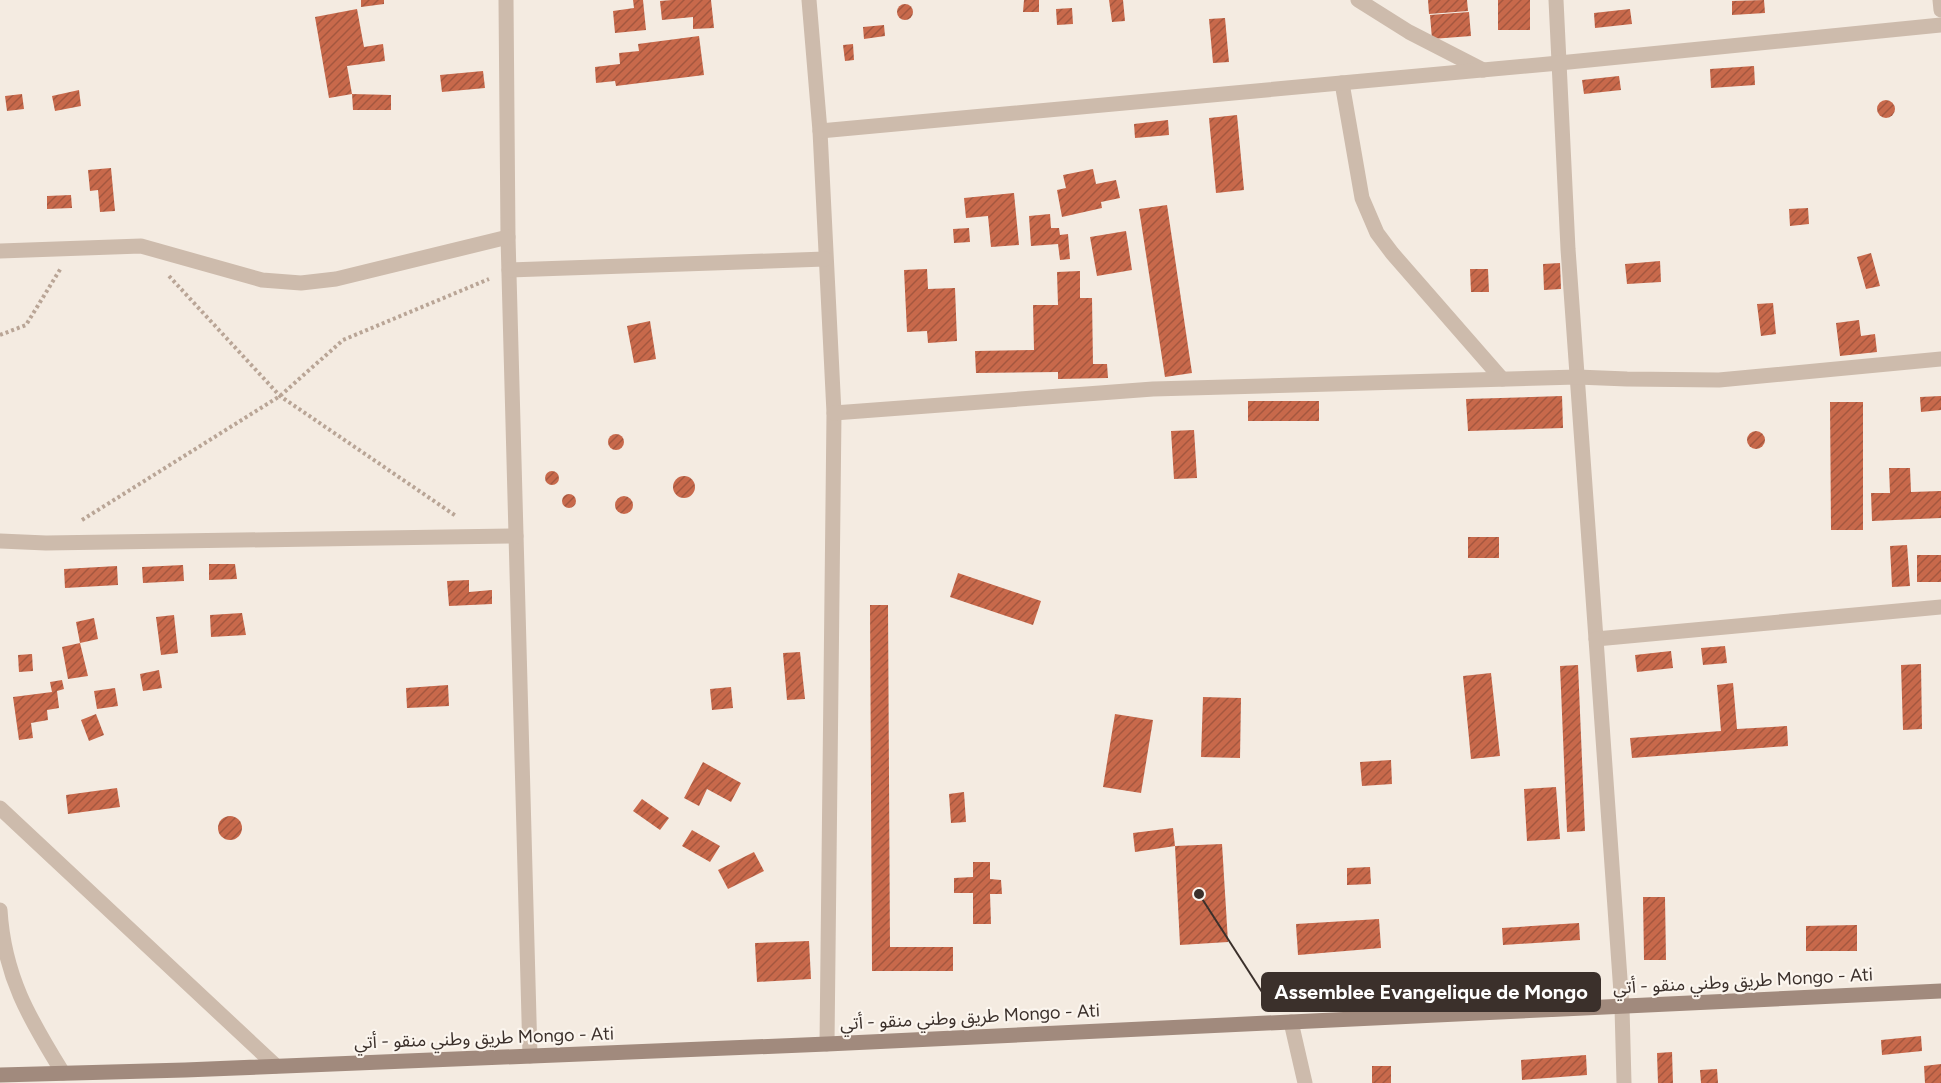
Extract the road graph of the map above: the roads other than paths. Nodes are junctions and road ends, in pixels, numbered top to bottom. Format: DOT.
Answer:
graph roads {
  1 [pos="506,0"];
  2 [pos="809,0"];
  3 [pos="1358,0"];
  4 [pos="1556,0"];
  5 [pos="1940,0"];
  6 [pos="1941,10"];
  7 [pos="1941,25"];
  8 [pos="1559,63"];
  9 [pos="1483,70"];
  10 [pos="1342,83"];
  11 [pos="820,131"];
  12 [pos="508,237"];
  13 [pos="0,251"];
  14 [pos="825,259"];
  15 [pos="509,270"];
  16 [pos="1941,359"];
  17 [pos="1577,377"];
  18 [pos="1502,379"];
  19 [pos="834,413"];
  20 [pos="516,536"];
  21 [pos="0,541"];
  22 [pos="1941,607"];
  23 [pos="1596,639"];
  24 [pos="0,808"];
  25 [pos="0,910"];
  26 [pos="1941,992"];
  27 [pos="1622,1007"];
  28 [pos="1291,1022"];
  29 [pos="827,1044"];
  30 [pos="530,1056"];
  31 [pos="276,1066"];
  32 [pos="63,1074"];
  33 [pos="0,1075"];
  34 [pos="1305,1083"];
  35 [pos="1624,1083"];
  1 -- 12 [label="street"];
  2 -- 11 [label="street"];
  3 -- 9 [label="street"];
  4 -- 8 [label="street"];
  5 -- 6 [label="street"];
  7 -- 8 [label="street"];
  8 -- 9 [label="street"];
  8 -- 17 [label="street"];
  9 -- 10 [label="street"];
  10 -- 11 [label="street"];
  10 -- 18 [label="street"];
  11 -- 14 [label="street"];
  12 -- 13 [label="street"];
  12 -- 15 [label="street"];
  14 -- 15 [label="street"];
  14 -- 19 [label="street"];
  15 -- 20 [label="street"];
  16 -- 17 [label="street"];
  17 -- 18 [label="street"];
  17 -- 23 [label="street"];
  18 -- 19 [label="street"];
  19 -- 29 [label="street"];
  20 -- 21 [label="street"];
  20 -- 30 [label="street"];
  22 -- 23 [label="street"];
  23 -- 27 [label="street"];
  24 -- 31 [label="street"];
  25 -- 32 [label="street"];
  26 -- 27 [label="main road, طريق وطني منقو - أتي Mongo - Ati"];
  27 -- 28 [label="main road, طريق وطني منقو - أتي Mongo - Ati"];
  27 -- 35 [label="street"];
  28 -- 29 [label="main road, طريق وطني منقو - أتي Mongo - Ati"];
  28 -- 34 [label="street"];
  29 -- 30 [label="main road, طريق وطني منقو - أتي Mongo - Ati"];
  30 -- 31 [label="main road, طريق وطني منقو - أتي Mongo - Ati"];
  31 -- 32 [label="main road, طريق وطني منقو - أتي Mongo - Ati"];
  32 -- 33 [label="main road, طريق وطني منقو - أتي Mongo - Ati"];
}
